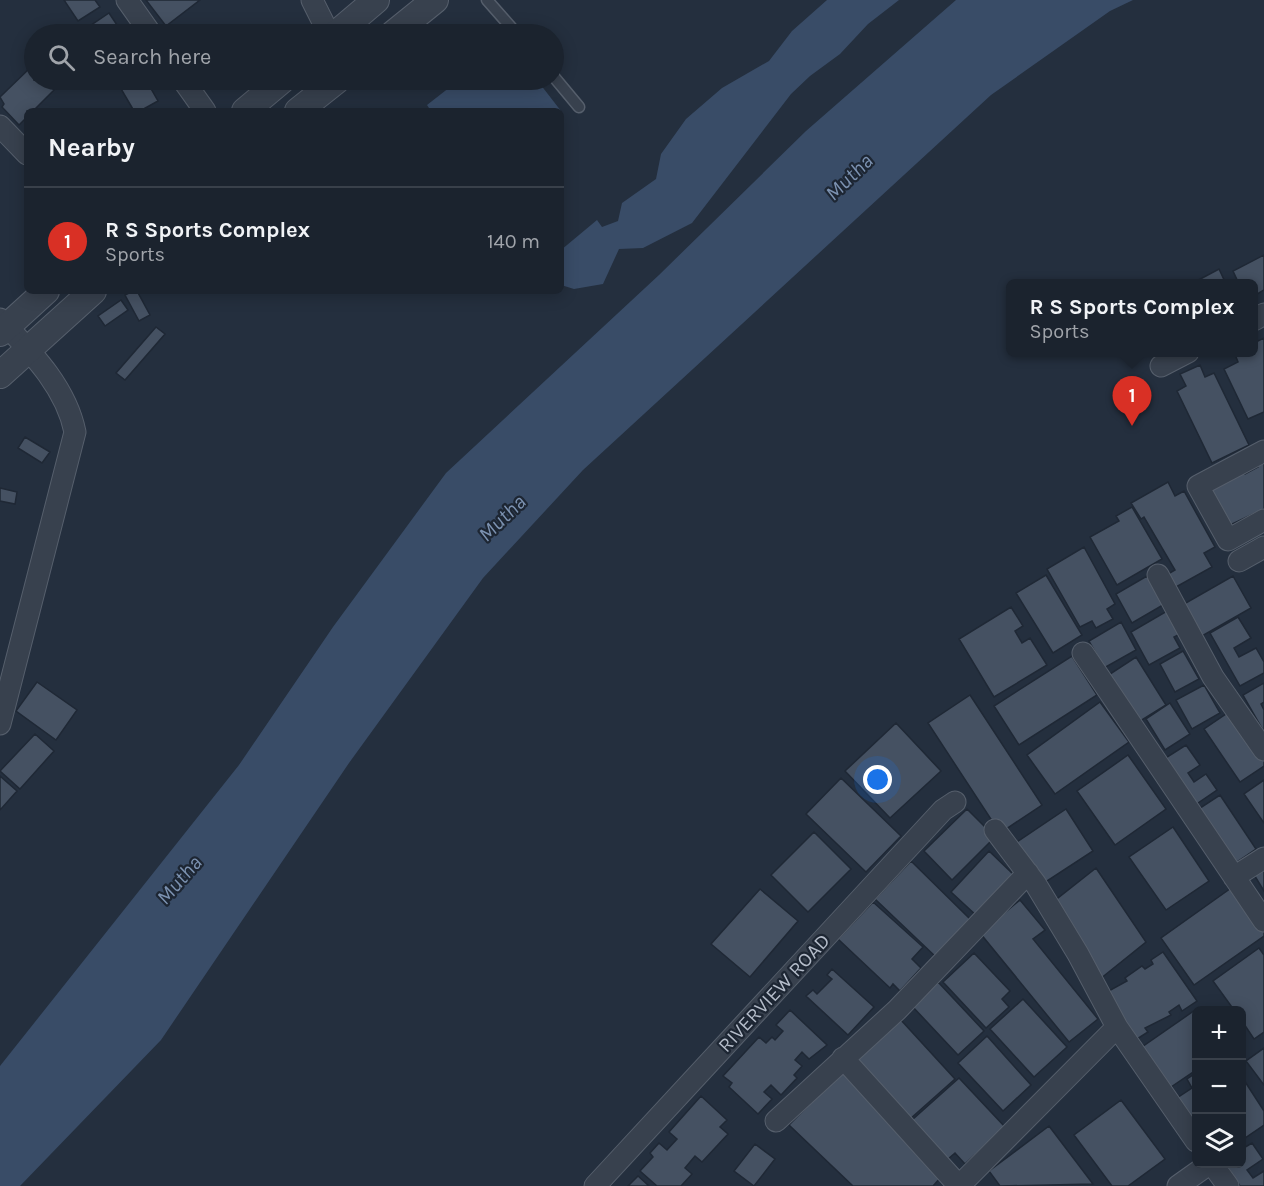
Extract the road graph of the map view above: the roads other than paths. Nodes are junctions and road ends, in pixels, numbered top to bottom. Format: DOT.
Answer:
graph roads {
  1 [pos="127,0"];
  2 [pos="312,0"];
  3 [pos="376,0"];
  4 [pos="435,0"];
  5 [pos="488,0"];
  6 [pos="145,24"];
  7 [pos="324,24"];
  8 [pos="348,24"];
  9 [pos="405,24"];
  10 [pos="508,24"];
  11 [pos="564,89"];
  12 [pos="190,90"];
  13 [pos="270,90"];
  14 [pos="324,90"];
  15 [pos="579,107"];
  16 [pos="203,108"];
  17 [pos="249,108"];
  18 [pos="302,108"];
  19 [pos="0,126"];
  20 [pos="24,151"];
  21 [pos="42,294"];
  22 [pos="90,294"];
  23 [pos="2,326"];
  24 [pos="28,349"];
  25 [pos="1178,357"];
  26 [pos="1161,366"];
  27 [pos="0,375"];
  28 [pos="1264,451"];
  29 [pos="1264,520"];
  30 [pos="1242,532"];
  31 [pos="1252,553"];
  32 [pos="1158,575"];
  33 [pos="1083,653"];
  34 [pos="0,724"];
  35 [pos="1264,750"];
  36 [pos="955,802"];
  37 [pos="995,830"];
  38 [pos="1264,858"];
  39 [pos="1028,873"];
  40 [pos="1234,877"];
  41 [pos="1264,921"];
  42 [pos="1117,1027"];
  43 [pos="843,1058"];
  44 [pos="776,1120"];
  45 [pos="1192,1134"];
  46 [pos="1205,1168"];
  47 [pos="1214,1168"];
  48 [pos="595,1186"];
  49 [pos="1178,1186"];
  50 [pos="1228,1186"];
  1 -- 6 [label="street"];
  2 -- 7 [label="street"];
  3 -- 8 [label="street"];
  4 -- 9 [label="street"];
  5 -- 10 [label="lane"];
  11 -- 15 [label="lane"];
  12 -- 16 [label="street"];
  13 -- 17 [label="street"];
  14 -- 18 [label="street"];
  19 -- 20 [label="street"];
  21 -- 23 [label="street"];
  22 -- 24 [label="street"];
  23 -- 24 [label="street"];
  24 -- 27 [label="street"];
  24 -- 34 [label="street"];
  25 -- 26 [label="street"];
  28 -- 30 [label="street"];
  29 -- 30 [label="street"];
  30 -- 31 [label="street"];
  32 -- 35 [label="street"];
  33 -- 40 [label="street"];
  36 -- 48 [label="street, RIVERVIEW ROAD"];
  37 -- 39 [label="street"];
  38 -- 40 [label="street"];
  39 -- 42 [label="street"];
  39 -- 43 [label="street"];
  40 -- 41 [label="street"];
  42 -- 43 [label="street"];
  42 -- 45 [label="street"];
  43 -- 44 [label="street"];
  46 -- 49 [label="street"];
  47 -- 50 [label="street"];
}
